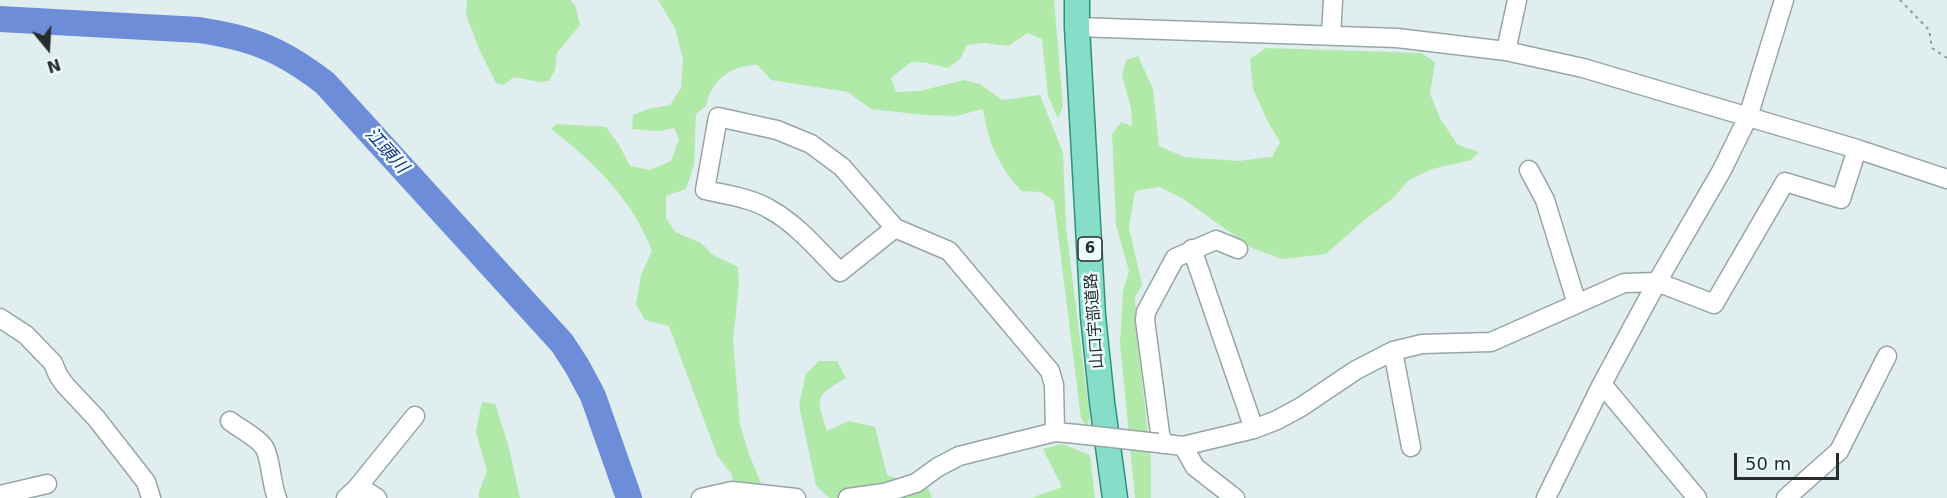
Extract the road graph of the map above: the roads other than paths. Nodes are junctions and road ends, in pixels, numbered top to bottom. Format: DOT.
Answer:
graph roads {
  1 [pos="1077,0"];
  2 [pos="1334,0"];
  3 [pos="1517,0"];
  4 [pos="1784,0"];
  5 [pos="1077,27"];
  6 [pos="1331,35"];
  7 [pos="1506,51"];
  8 [pos="1748,117"];
  9 [pos="1857,149"];
  10 [pos="1529,170"];
  11 [pos="1947,179"];
  12 [pos="895,228"];
  13 [pos="1192,249"];
  14 [pos="1238,249"];
  15 [pos="1657,282"];
  16 [pos="1577,304"];
  17 [pos="0,318"];
  18 [pos="1393,351"];
  19 [pos="1887,356"];
  20 [pos="1602,384"];
  21 [pos="416,416"];
  22 [pos="230,421"];
  23 [pos="1254,429"];
  24 [pos="1055,432"];
  25 [pos="1160,444"];
  26 [pos="1183,446"];
  27 [pos="1411,447"];
  28 [pos="47,484"];
  29 [pos="351,493"];
  30 [pos="0,495"];
  31 [pos="151,498"];
  32 [pos="277,498"];
  33 [pos="377,498"];
  34 [pos="701,498"];
  35 [pos="796,498"];
  36 [pos="848,498"];
  37 [pos="1115,498"];
  38 [pos="1235,498"];
  39 [pos="1546,498"];
  40 [pos="1697,498"];
  41 [pos="1786,498"];
  1 -- 5 [label="main road, 山口宇部道路 / 6"];
  2 -- 6 [label="street"];
  3 -- 7 [label="street"];
  4 -- 8 [label="street"];
  5 -- 6 [label="street"];
  5 -- 37 [label="main road, 山口宇部道路 / 6"];
  6 -- 7 [label="street"];
  7 -- 8 [label="street"];
  8 -- 9 [label="street"];
  8 -- 15 [label="street"];
  9 -- 11 [label="street"];
  9 -- 15 [label="street"];
  10 -- 16 [label="street"];
  12 -- 12 [label="street"];
  12 -- 24 [label="street"];
  13 -- 14 [label="street"];
  13 -- 23 [label="street"];
  13 -- 25 [label="street"];
  15 -- 16 [label="street"];
  15 -- 20 [label="street"];
  16 -- 18 [label="street"];
  17 -- 31 [label="street"];
  18 -- 23 [label="street"];
  18 -- 27 [label="street"];
  19 -- 41 [label="street"];
  20 -- 39 [label="street"];
  20 -- 40 [label="street"];
  21 -- 29 [label="street"];
  22 -- 32 [label="street"];
  23 -- 26 [label="street"];
  24 -- 25 [label="street, bridge"];
  24 -- 36 [label="street"];
  25 -- 26 [label="street"];
  26 -- 38 [label="street"];
  28 -- 30 [label="street"];
  29 -- 33 [label="street"];
  34 -- 35 [label="street"];
}
